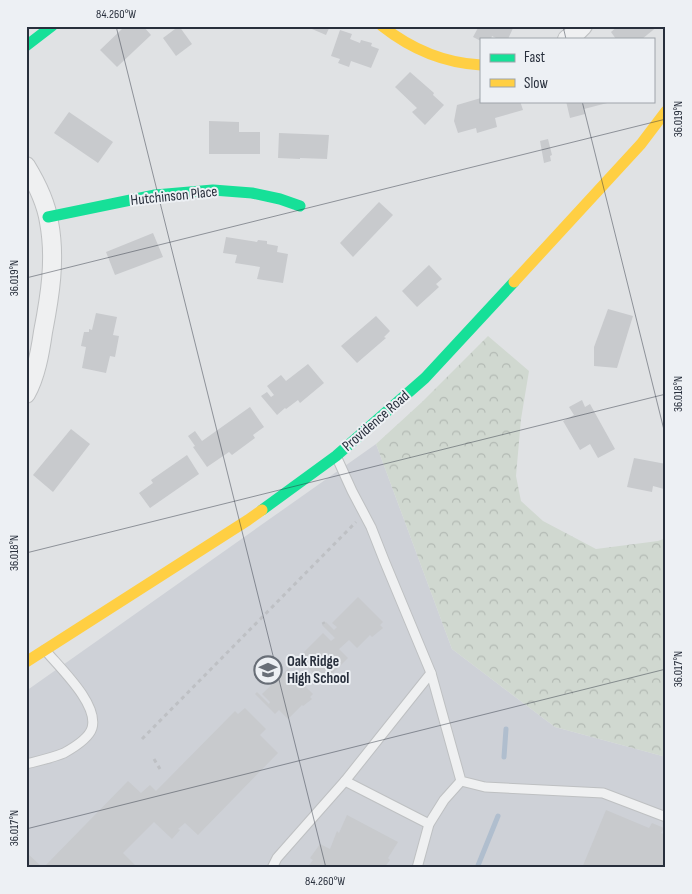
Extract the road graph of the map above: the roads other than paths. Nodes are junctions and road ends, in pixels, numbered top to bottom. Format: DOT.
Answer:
graph roads {
  1 [pos="52,26"];
  2 [pos="382,26"];
  3 [pos="583,26"];
  4 [pos="568,38"];
  5 [pos="26,46"];
  6 [pos="480,65"];
  7 [pos="666,111"];
  8 [pos="26,166"];
  9 [pos="300,206"];
  10 [pos="48,217"];
  11 [pos="26,394"];
  12 [pos="336,456"];
  13 [pos="44,650"];
  14 [pos="26,662"];
  15 [pos="431,673"];
  16 [pos="26,764"];
  17 [pos="345,781"];
  18 [pos="461,781"];
  19 [pos="666,817"];
  20 [pos="430,824"];
  21 [pos="272,868"];
  22 [pos="417,868"];
  1 -- 5 [label="street"];
  2 -- 6 [label="street"];
  3 -- 4 [label="street"];
  7 -- 12 [label="street, Providence Road"];
  8 -- 10 [label="street"];
  9 -- 10 [label="street, Hutchinson Place"];
  10 -- 11 [label="street"];
  12 -- 13 [label="street, Providence Road"];
  12 -- 15 [label="lane"];
  13 -- 14 [label="street, Providence Road"];
  13 -- 16 [label="lane"];
  15 -- 17 [label="lane"];
  15 -- 18 [label="lane"];
  17 -- 20 [label="lane"];
  17 -- 21 [label="lane"];
  18 -- 19 [label="lane"];
  18 -- 20 [label="lane"];
  20 -- 22 [label="lane"];
}
